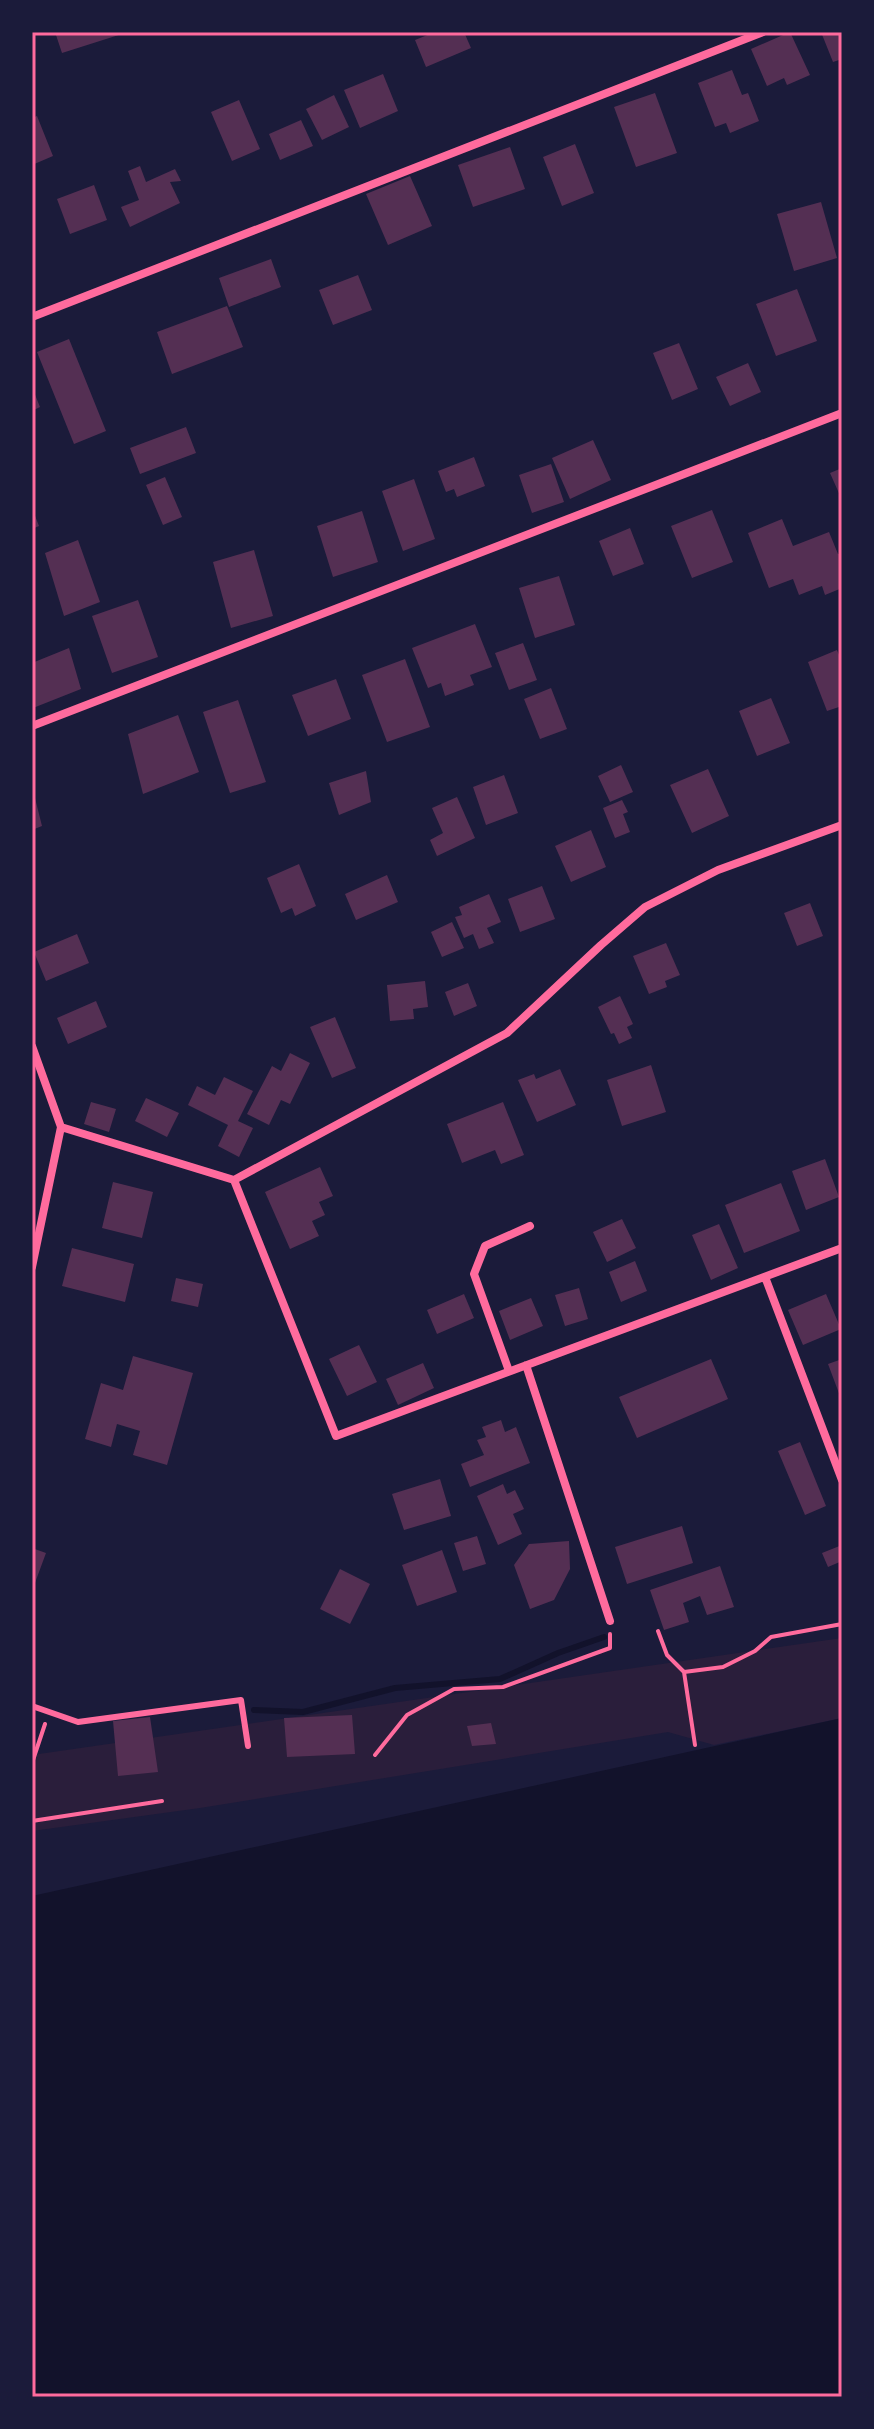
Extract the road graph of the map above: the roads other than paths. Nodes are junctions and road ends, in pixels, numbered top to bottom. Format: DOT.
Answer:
graph roads {
  1 [pos="763,32"];
  2 [pos="32,317"];
  3 [pos="842,413"];
  4 [pos="32,726"];
  5 [pos="842,825"];
  6 [pos="32,1046"];
  7 [pos="61,1127"];
  8 [pos="234,1180"];
  9 [pos="530,1226"];
  10 [pos="842,1248"];
  11 [pos="32,1267"];
  12 [pos="765,1277"];
  13 [pos="526,1365"];
  14 [pos="509,1371"];
  15 [pos="842,1480"];
  16 [pos="610,1621"];
  17 [pos="32,1706"];
  18 [pos="248,1746"];
  1 -- 2 [label="street"];
  3 -- 4 [label="street"];
  5 -- 8 [label="street"];
  6 -- 7 [label="street"];
  7 -- 8 [label="street"];
  7 -- 11 [label="street"];
  8 -- 14 [label="street"];
  9 -- 14 [label="street"];
  10 -- 12 [label="street"];
  12 -- 13 [label="street"];
  12 -- 15 [label="street"];
  13 -- 14 [label="street"];
  13 -- 16 [label="street"];
  17 -- 18 [label="lane"];
}
